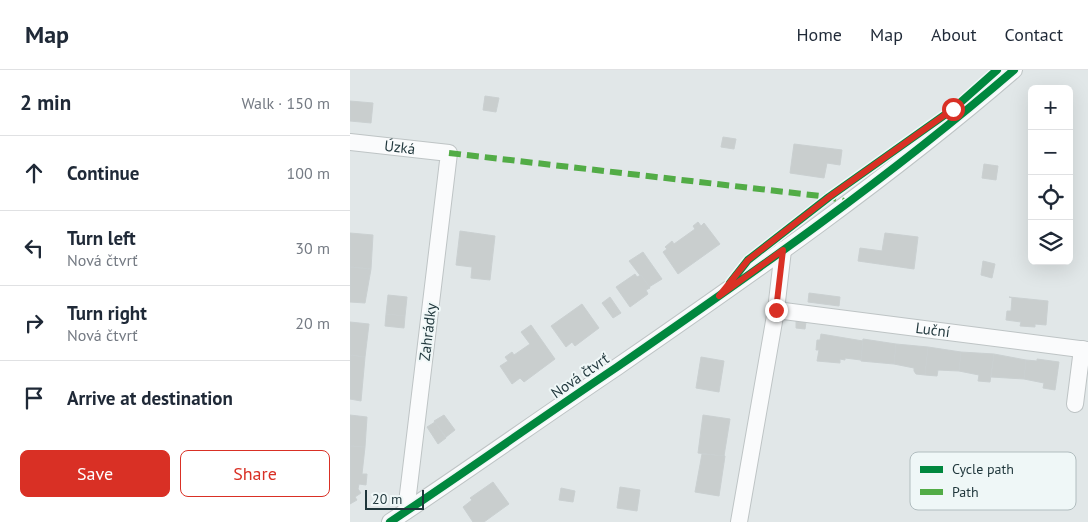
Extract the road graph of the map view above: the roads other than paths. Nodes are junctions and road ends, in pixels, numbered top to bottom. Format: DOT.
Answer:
graph roads {
  1 [pos="1014,70"];
  2 [pos="350,142"];
  3 [pos="449,153"];
  4 [pos="783,250"];
  5 [pos="776,310"];
  6 [pos="1085,350"];
  7 [pos="1075,404"];
  8 [pos="406,511"];
  9 [pos="390,522"];
  10 [pos="739,522"];
  1 -- 4 [label="street, Nová čtvrť"];
  2 -- 3 [label="street, Úzká"];
  3 -- 8 [label="street, Zahrádky"];
  4 -- 5 [label="street"];
  4 -- 8 [label="street, Nová čtvrť"];
  5 -- 6 [label="street, Luční"];
  5 -- 10 [label="street"];
  6 -- 7 [label="street"];
  8 -- 9 [label="street, Nová čtvrť"];
}
